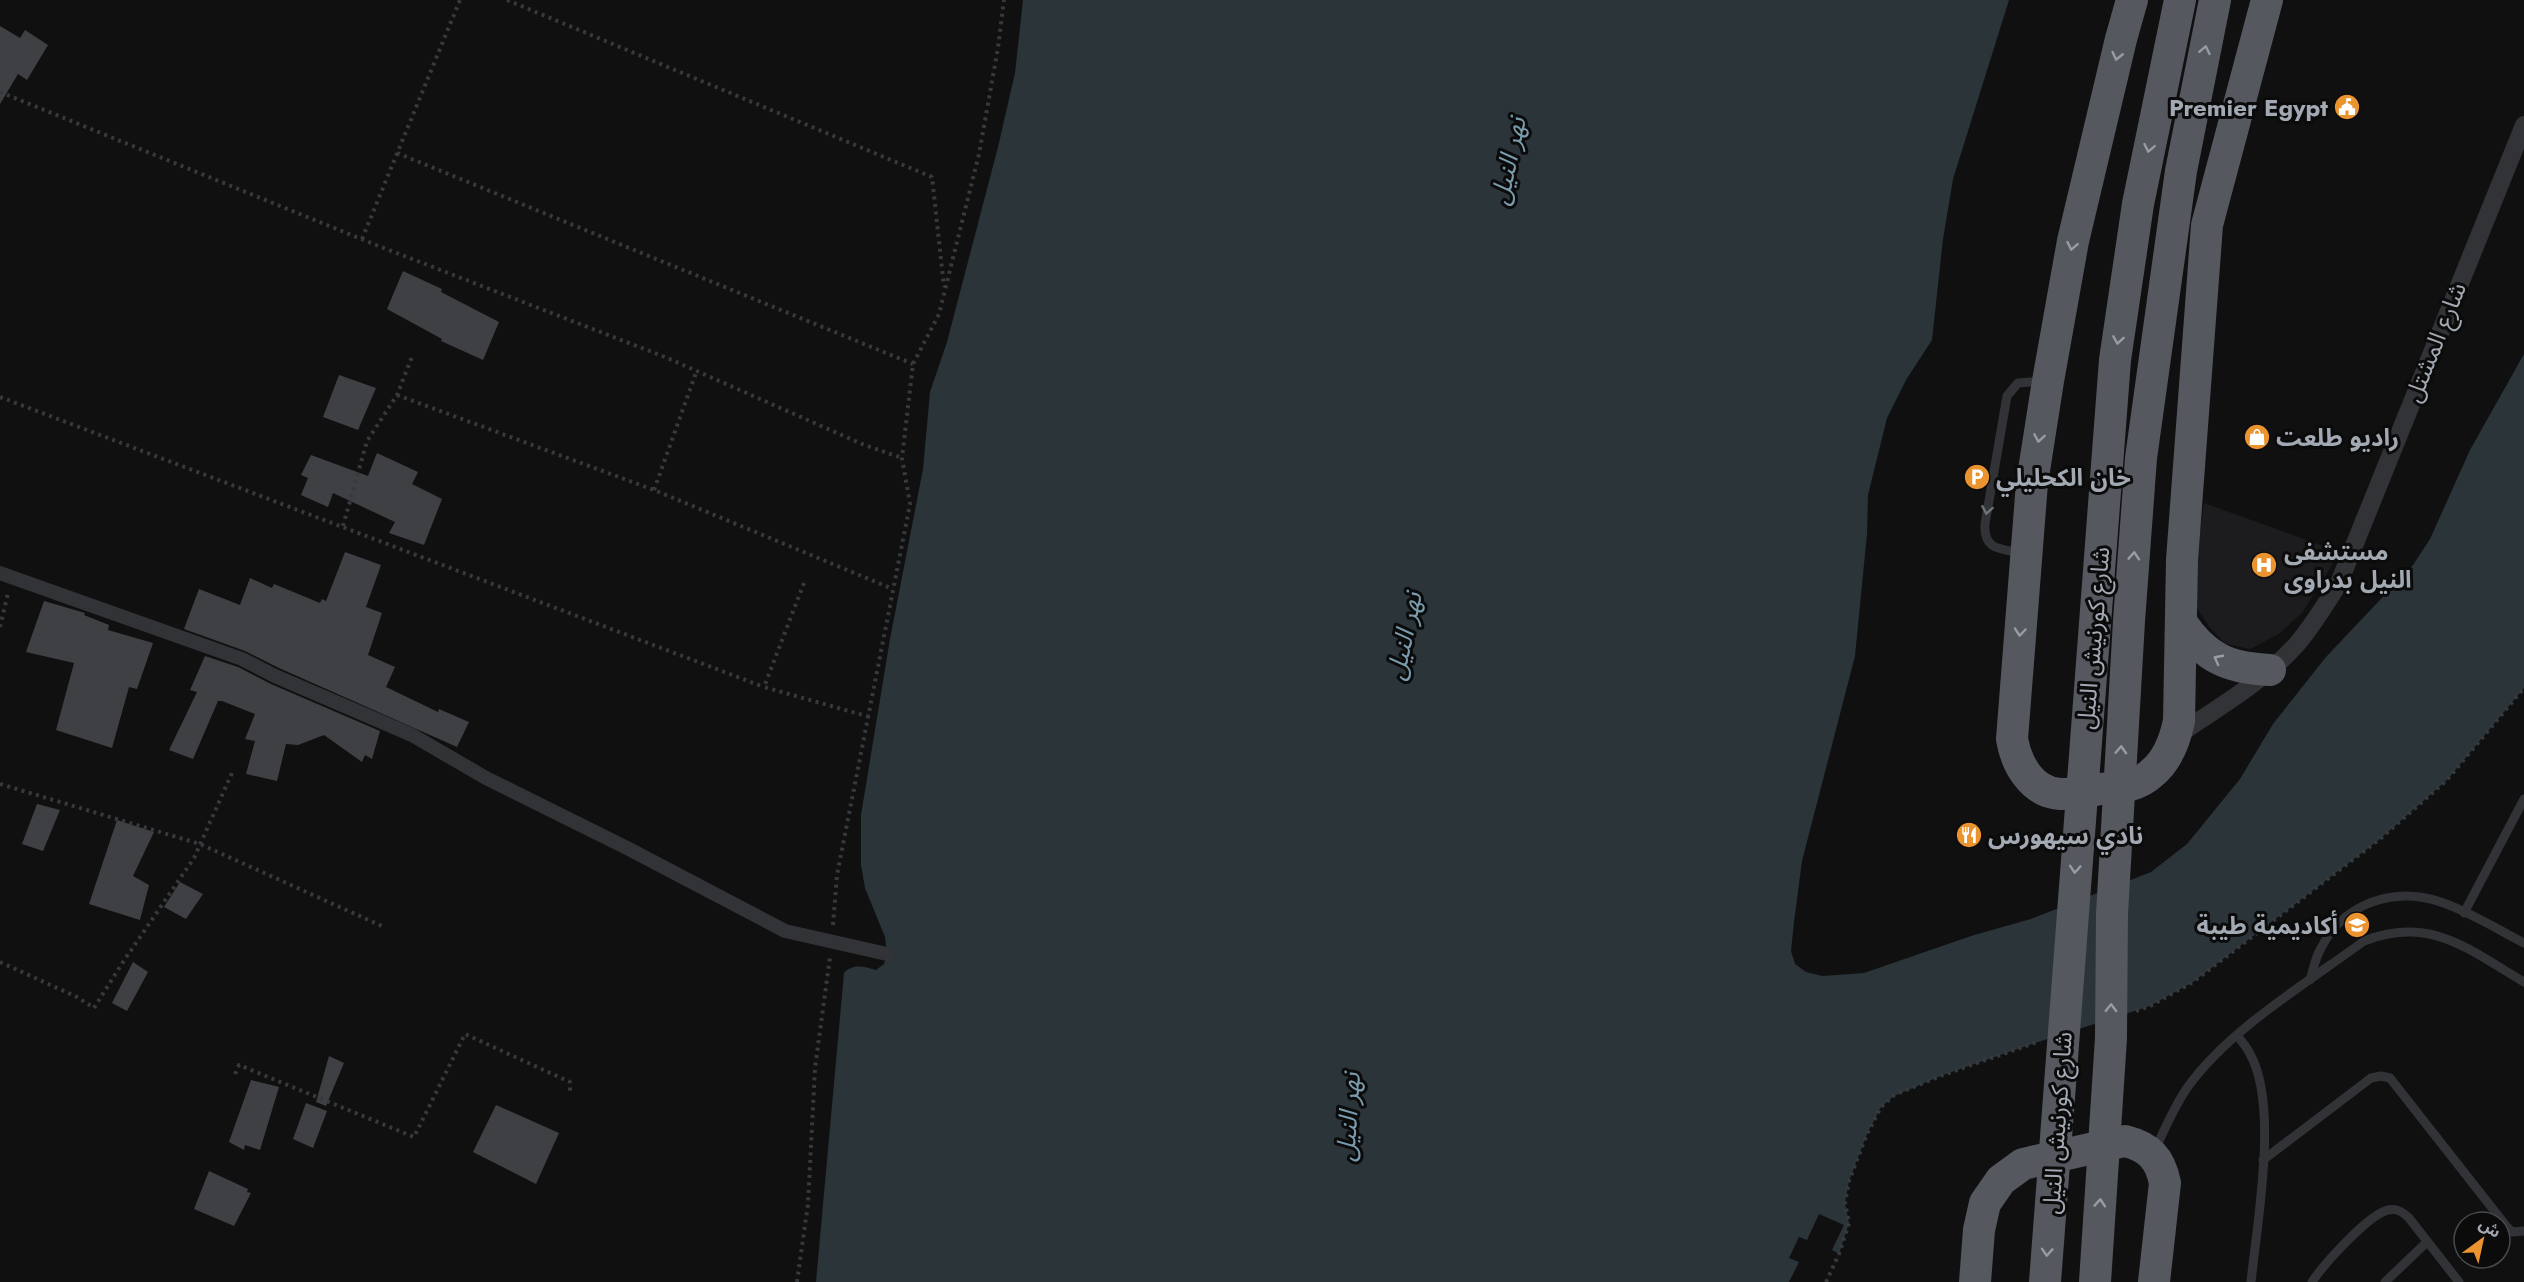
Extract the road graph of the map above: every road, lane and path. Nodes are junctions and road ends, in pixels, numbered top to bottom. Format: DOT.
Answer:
graph roads {
  1 [pos="460,0"];
  2 [pos="507,0"];
  3 [pos="1004,0"];
  4 [pos="2132,0"];
  5 [pos="2180,0"];
  6 [pos="2215,0"];
  7 [pos="2267,0"];
  8 [pos="0,92"];
  9 [pos="2524,125"];
  10 [pos="397,153"];
  11 [pos="362,239"];
  12 [pos="945,291"];
  13 [pos="413,354"];
  14 [pos="914,364"];
  15 [pos="697,370"];
  16 [pos="2048,381"];
  17 [pos="397,395"];
  18 [pos="0,397"];
  19 [pos="902,458"];
  20 [pos="654,490"];
  21 [pos="343,526"];
  22 [pos="2026,553"];
  23 [pos="6,575"];
  24 [pos="804,584"];
  25 [pos="893,590"];
  26 [pos="2181,622"];
  27 [pos="0,627"];
  28 [pos="2270,670"];
  29 [pos="764,687"];
  30 [pos="2524,688"];
  31 [pos="870,717"];
  32 [pos="2175,737"];
  33 [pos="232,773"];
  34 [pos="0,784"];
  35 [pos="2524,799"];
  36 [pos="200,844"];
  37 [pos="2464,913"];
  38 [pos="384,927"];
  39 [pos="831,942"];
  40 [pos="2524,943"];
  41 [pos="887,954"];
  42 [pos="0,962"];
  43 [pos="2310,980"];
  44 [pos="2524,982"];
  45 [pos="2128,1013"];
  46 [pos="2237,1035"];
  47 [pos="2048,1038"];
  48 [pos="236,1074"];
  49 [pos="570,1091"];
  50 [pos="2153,1154"];
  51 [pos="2263,1160"];
  52 [pos="2524,1232"];
  53 [pos="2427,1242"];
  54 [pos="797,1282"];
  55 [pos="1826,1282"];
  56 [pos="1975,1282"];
  57 [pos="2045,1282"];
  58 [pos="2095,1282"];
  59 [pos="2154,1282"];
  60 [pos="2251,1282"];
  61 [pos="2312,1282"];
  62 [pos="2385,1282"];
  63 [pos="2459,1282"];
  1 -- 10 [label="path"];
  2 -- 12 [label="path"];
  3 -- 12 [label="path"];
  4 -- 16 [label="highway, one-way"];
  5 -- 57 [label="highway, شارع كورنيش النيل, one-way"];
  58 -- 6 [label="highway, شارع كورنيش النيل, one-way"];
  7 -- 26 [label="highway"];
  8 -- 11 [label="path"];
  9 -- 28 [label="street, شارع المشتل"];
  10 -- 11 [label="path"];
  10 -- 14 [label="path"];
  11 -- 15 [label="path"];
  12 -- 14 [label="path"];
  13 -- 17 [label="path"];
  14 -- 19 [label="path"];
  15 -- 19 [label="path"];
  15 -- 20 [label="path"];
  16 -- 22 [label="highway, one-way"];
  16 -- 22 [label="lane, one-way"];
  17 -- 20 [label="path"];
  17 -- 21 [label="path"];
  18 -- 21 [label="path"];
  19 -- 25 [label="path"];
  20 -- 25 [label="path"];
  21 -- 29 [label="path"];
  22 -- 32 [label="highway, one-way"];
  23 -- 27 [label="path"];
  23 -- 39 [label="street"];
  24 -- 29 [label="path"];
  25 -- 31 [label="path"];
  28 -- 26 [label="highway, one-way"];
  26 -- 32 [label="highway"];
  28 -- 32 [label="street, شارع المشتل"];
  29 -- 31 [label="path"];
  30 -- 45 [label="path"];
  31 -- 39 [label="path"];
  33 -- 36 [label="path"];
  34 -- 36 [label="path"];
  35 -- 37 [label="lane"];
  36 -- 38 [label="path"];
  36 -- 42 [label="path"];
  37 -- 40 [label="lane"];
  37 -- 43 [label="lane"];
  39 -- 41 [label="street"];
  39 -- 54 [label="path"];
  43 -- 44 [label="lane"];
  43 -- 46 [label="lane"];
  46 -- 50 [label="lane"];
  46 -- 51 [label="lane"];
  47 -- 55 [label="path"];
  48 -- 49 [label="path"];
  50 -- 56 [label="highway"];
  50 -- 59 [label="highway"];
  51 -- 52 [label="lane"];
  51 -- 60 [label="lane"];
  53 -- 61 [label="lane"];
  53 -- 62 [label="lane"];
  53 -- 63 [label="lane"];
}
